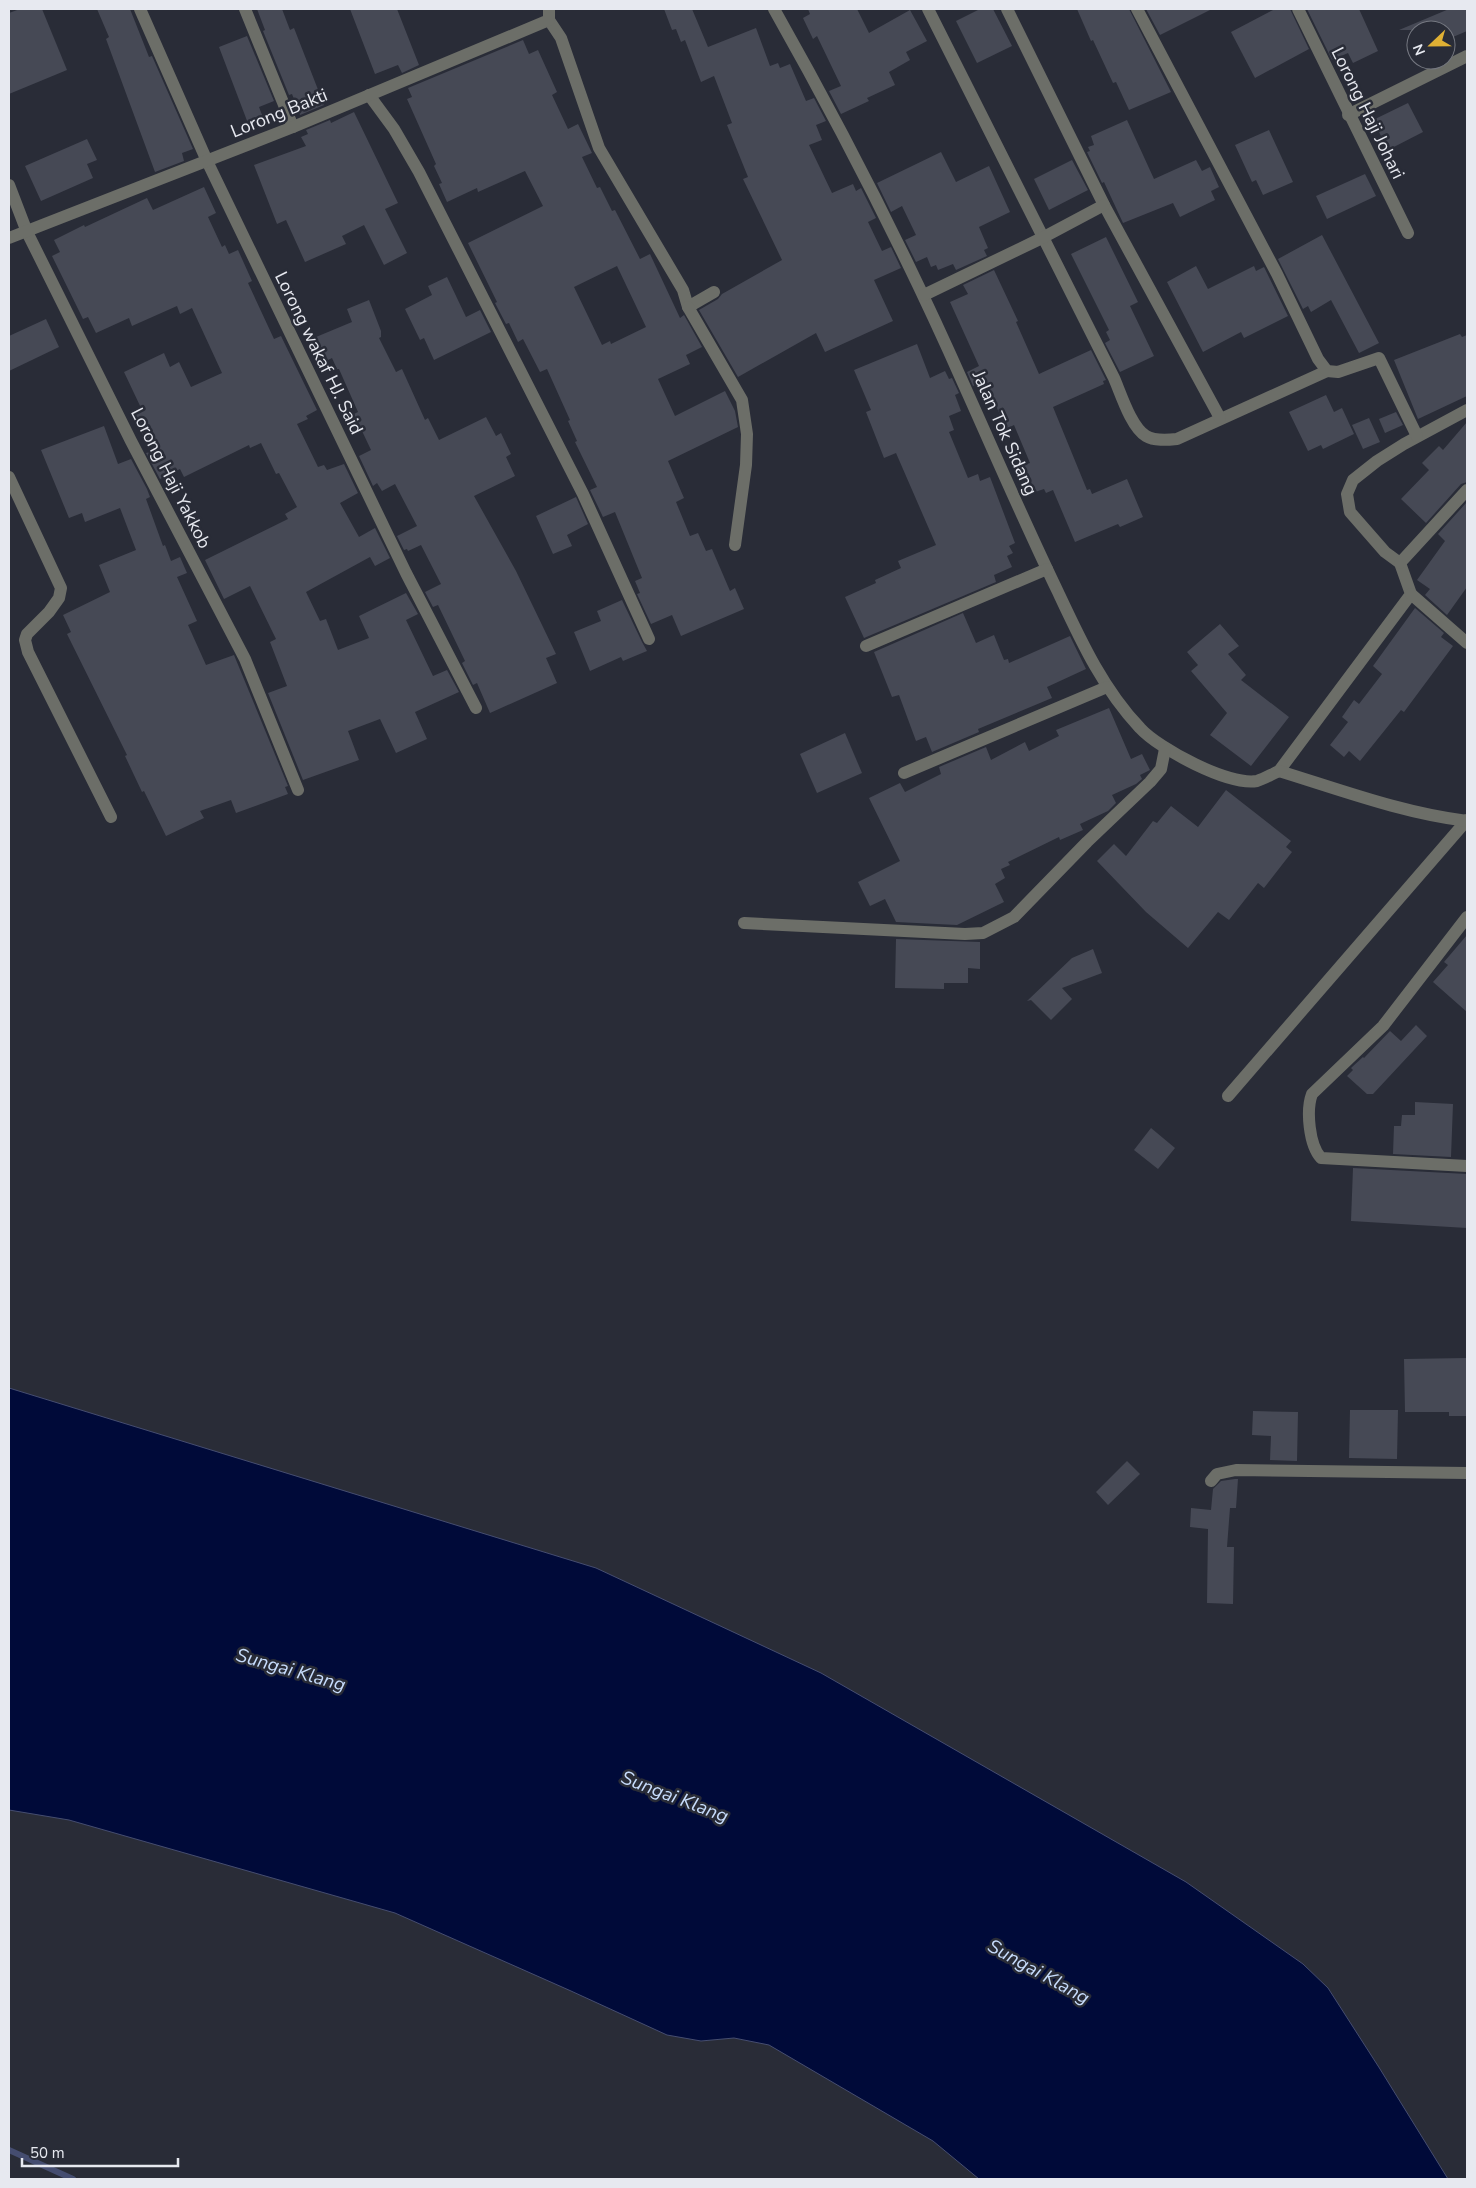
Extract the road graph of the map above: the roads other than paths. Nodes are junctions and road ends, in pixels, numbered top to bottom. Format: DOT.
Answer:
graph roads {
  1 [pos="140,9"];
  2 [pos="245,9"];
  3 [pos="774,9"];
  4 [pos="928,9"];
  5 [pos="1007,9"];
  6 [pos="1137,9"];
  7 [pos="1298,9"];
  8 [pos="549,14"];
  9 [pos="1467,56"];
  10 [pos="369,95"];
  11 [pos="1348,114"];
  12 [pos="293,127"];
  13 [pos="208,161"];
  14 [pos="9,185"];
  15 [pos="1104,205"];
  16 [pos="27,232"];
  17 [pos="1408,233"];
  18 [pos="9,238"];
  19 [pos="1042,238"];
  20 [pos="714,292"];
  21 [pos="924,295"];
  22 [pos="688,307"];
  23 [pos="1327,371"];
  24 [pos="1467,410"];
  25 [pos="1220,418"];
  26 [pos="1417,436"];
  27 [pos="9,477"];
  28 [pos="1467,490"];
  29 [pos="735,545"];
  30 [pos="1400,563"];
  31 [pos="1047,570"];
  32 [pos="1411,594"];
  33 [pos="648,639"];
  34 [pos="1467,643"];
  35 [pos="866,646"];
  36 [pos="1107,687"];
  37 [pos="476,708"];
  38 [pos="1165,749"];
  39 [pos="1279,771"];
  40 [pos="904,773"];
  41 [pos="298,790"];
  42 [pos="111,817"];
  43 [pos="1467,820"];
  44 [pos="1467,917"];
  45 [pos="744,923"];
  46 [pos="1228,1096"];
  47 [pos="1467,1166"];
  48 [pos="1467,1473"];
  49 [pos="1211,1481"];
  1 -- 13 [label="street, Lorong wakaf HJ. Said"];
  2 -- 12 [label="street"];
  3 -- 21 [label="street, Jalan Tok Sidang"];
  4 -- 19 [label="street"];
  5 -- 15 [label="street"];
  6 -- 23 [label="street"];
  7 -- 11 [label="street, Lorong Haji Johari"];
  8 -- 10 [label="street, Lorong Bakti"];
  8 -- 22 [label="street"];
  9 -- 11 [label="street"];
  10 -- 12 [label="street, Lorong Bakti"];
  10 -- 33 [label="street"];
  11 -- 17 [label="street, Lorong Haji Johari"];
  12 -- 13 [label="street, Lorong Bakti"];
  13 -- 16 [label="street, Lorong Bakti"];
  13 -- 37 [label="street, Lorong wakaf HJ. Said"];
  14 -- 16 [label="street, Lorong Haji Yakkob"];
  15 -- 19 [label="street"];
  15 -- 25 [label="street"];
  16 -- 18 [label="street, Lorong Bakti"];
  16 -- 41 [label="street, Lorong Haji Yakkob"];
  19 -- 21 [label="street"];
  19 -- 25 [label="street"];
  20 -- 22 [label="street"];
  21 -- 31 [label="street, Jalan Tok Sidang"];
  22 -- 29 [label="street"];
  23 -- 25 [label="street"];
  23 -- 26 [label="street"];
  24 -- 26 [label="street"];
  26 -- 30 [label="street"];
  27 -- 42 [label="street"];
  28 -- 30 [label="street"];
  30 -- 32 [label="street"];
  31 -- 35 [label="street"];
  31 -- 36 [label="street, Jalan Tok Sidang"];
  32 -- 34 [label="street"];
  32 -- 39 [label="street"];
  36 -- 38 [label="street, Jalan Tok Sidang"];
  36 -- 40 [label="street"];
  38 -- 39 [label="street, Jalan Tok Sidang"];
  38 -- 45 [label="street"];
  39 -- 43 [label="street"];
  43 -- 46 [label="street"];
  44 -- 47 [label="street"];
  48 -- 49 [label="street"];
}
